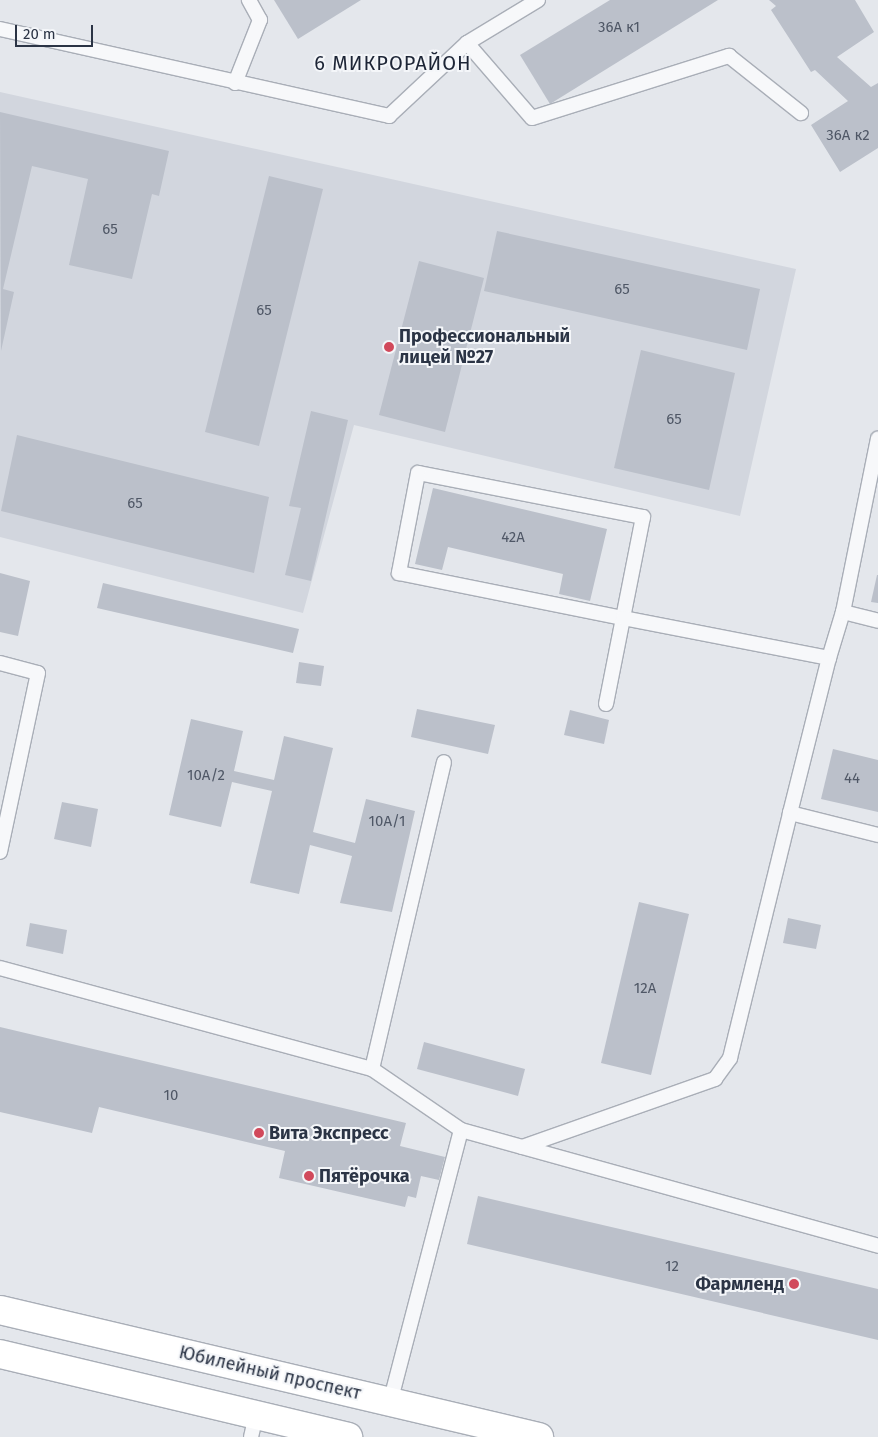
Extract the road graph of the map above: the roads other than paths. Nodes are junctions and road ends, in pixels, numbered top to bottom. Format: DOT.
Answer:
graph roads {
  1 [pos="250,0"];
  2 [pos="538,0"];
  3 [pos="0,29"];
  4 [pos="467,43"];
  5 [pos="235,83"];
  6 [pos="801,113"];
  7 [pos="878,438"];
  8 [pos="843,612"];
  9 [pos="623,618"];
  10 [pos="878,621"];
  11 [pos="829,658"];
  12 [pos="0,663"];
  13 [pos="606,704"];
  14 [pos="444,762"];
  15 [pos="790,813"];
  16 [pos="878,835"];
  17 [pos="0,852"];
  18 [pos="0,968"];
  19 [pos="372,1069"];
  20 [pos="461,1130"];
  21 [pos="522,1147"];
  22 [pos="878,1246"];
  23 [pos="0,1310"];
  24 [pos="0,1354"];
  25 [pos="390,1402"];
  26 [pos="254,1426"];
  27 [pos="348,1437"];
  28 [pos="539,1437"];
  1 -- 5 [label="lane"];
  2 -- 4 [label="lane"];
  3 -- 5 [label="lane"];
  4 -- 5 [label="lane"];
  4 -- 6 [label="lane"];
  7 -- 8 [label="lane"];
  8 -- 10 [label="lane"];
  8 -- 11 [label="lane"];
  9 -- 9 [label="lane"];
  9 -- 11 [label="lane"];
  9 -- 13 [label="lane"];
  11 -- 15 [label="lane"];
  12 -- 17 [label="lane"];
  14 -- 19 [label="lane"];
  15 -- 16 [label="lane"];
  15 -- 21 [label="lane"];
  18 -- 19 [label="lane"];
  19 -- 20 [label="lane"];
  20 -- 21 [label="lane"];
  20 -- 25 [label="lane"];
  21 -- 22 [label="lane"];
  23 -- 25 [label="main road, Юбилейный проспект"];
  24 -- 26 [label="main road"];
  25 -- 28 [label="main road, Юбилейный проспект"];
  26 -- 27 [label="main road"];
}
